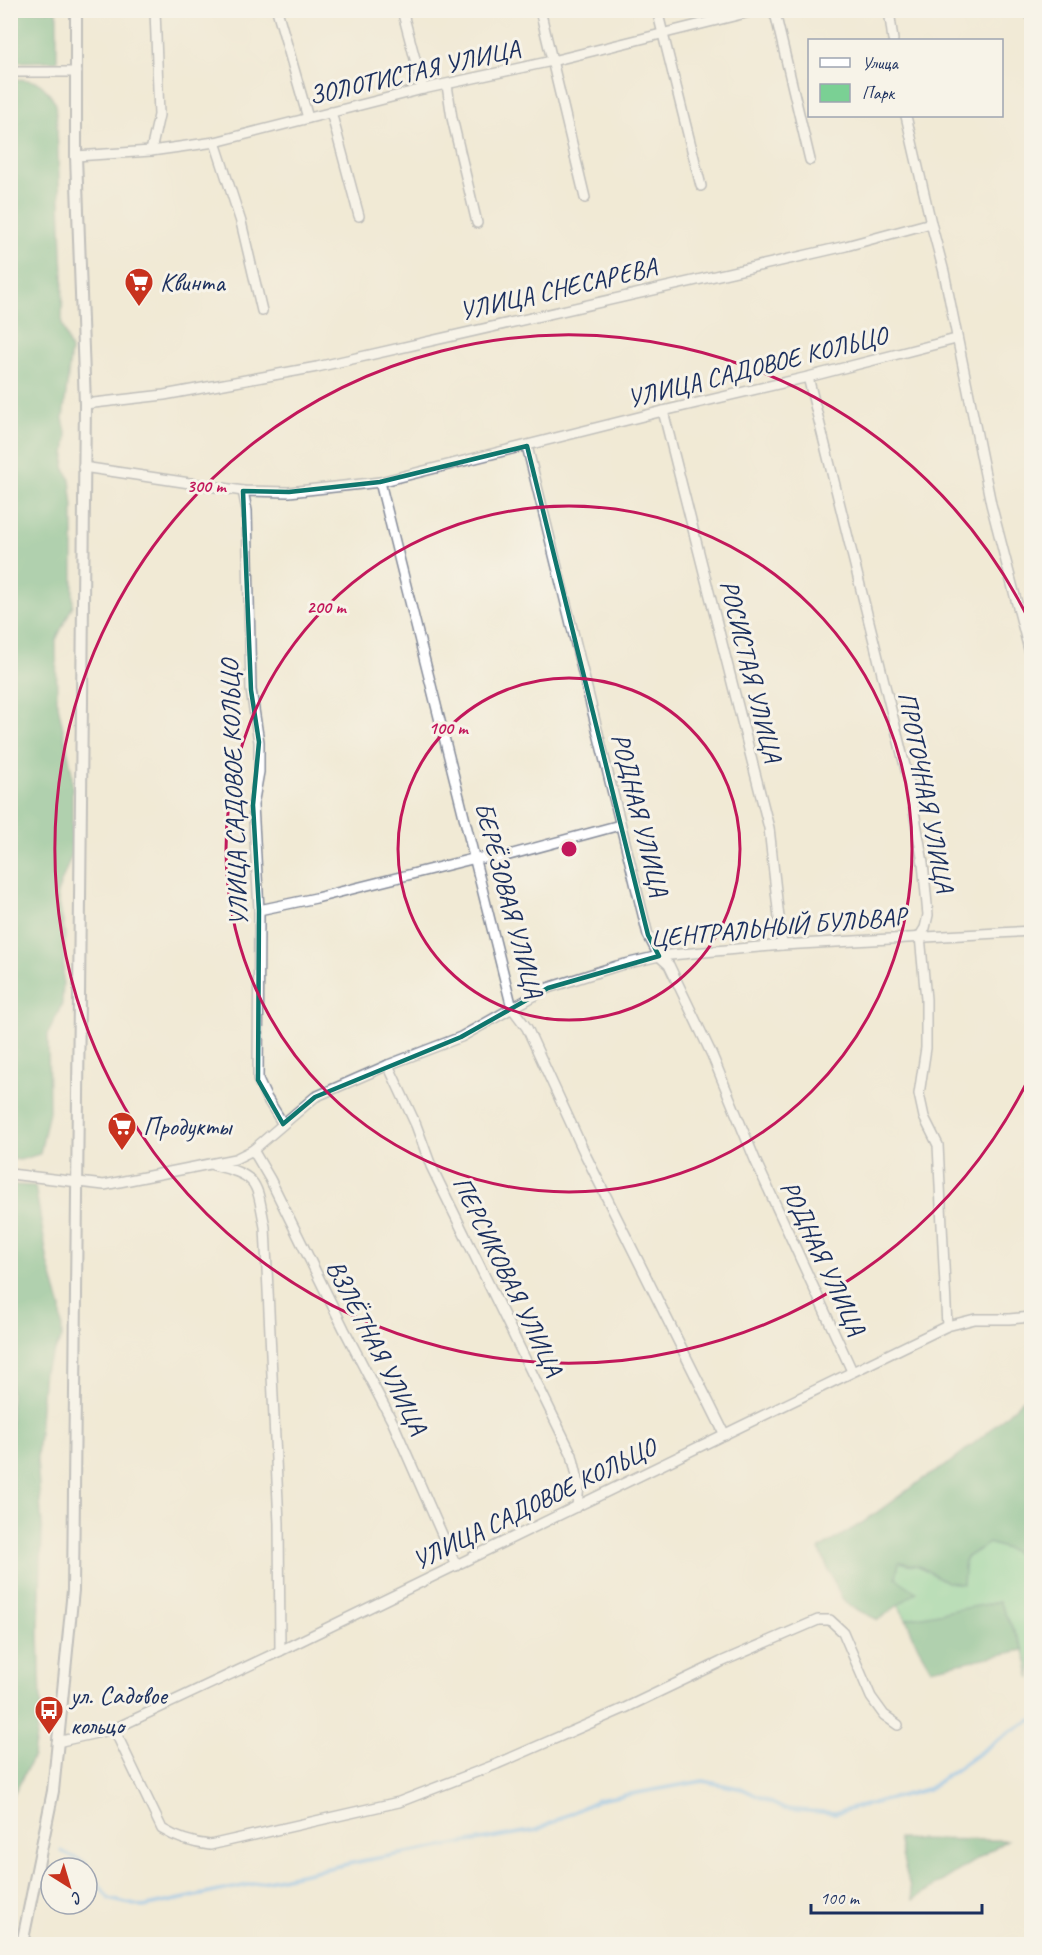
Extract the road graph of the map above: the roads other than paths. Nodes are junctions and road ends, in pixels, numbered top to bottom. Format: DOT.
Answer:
graph roads {
  1 [pos="76,10"];
  2 [pos="155,10"];
  3 [pos="277,10"];
  4 [pos="402,10"];
  5 [pos="540,10"];
  6 [pos="657,10"];
  7 [pos="758,10"];
  8 [pos="770,10"];
  9 [pos="889,10"];
  10 [pos="1029,10"];
  11 [pos="1032,20"];
  12 [pos="663,34"];
  13 [pos="893,39"];
  14 [pos="552,61"];
  15 [pos="10,72"];
  16 [pos="77,72"];
  17 [pos="447,85"];
  18 [pos="423,90"];
  19 [pos="332,112"];
  20 [pos="906,117"];
  21 [pos="309,118"];
  22 [pos="215,142"];
  23 [pos="151,151"];
  24 [pos="76,156"];
  25 [pos="810,160"];
  26 [pos="700,186"];
  27 [pos="585,198"];
  28 [pos="359,216"];
  29 [pos="477,223"];
  30 [pos="931,223"];
  31 [pos="262,311"];
  32 [pos="956,339"];
  33 [pos="808,377"];
  34 [pos="85,404"];
  35 [pos="663,411"];
  36 [pos="527,446"];
  37 [pos="83,467"];
  38 [pos="380,482"];
  39 [pos="243,490"];
  40 [pos="1032,661"];
  41 [pos="620,825"];
  42 [pos="476,858"];
  43 [pos="259,910"];
  44 [pos="1032,931"];
  45 [pos="920,936"];
  46 [pos="782,945"];
  47 [pos="659,956"];
  48 [pos="512,1008"];
  49 [pos="388,1065"];
  50 [pos="283,1124"];
  51 [pos="253,1150"];
  52 [pos="211,1165"];
  53 [pos="10,1174"];
  54 [pos="76,1182"];
  55 [pos="1032,1317"];
  56 [pos="947,1326"];
  57 [pos="852,1371"];
  58 [pos="724,1435"];
  59 [pos="577,1506"];
  60 [pos="456,1566"];
  61 [pos="280,1651"];
  62 [pos="898,1725"];
  63 [pos="114,1729"];
  64 [pos="57,1742"];
  65 [pos="22,1944"];
  1 -- 16 [label="street"];
  2 -- 23 [label="street"];
  3 -- 21 [label="street"];
  4 -- 18 [label="street"];
  5 -- 14 [label="street"];
  6 -- 12 [label="street"];
  7 -- 12 [label="street, ЗОЛОТИСТАЯ УЛИЦА"];
  8 -- 25 [label="street"];
  9 -- 13 [label="street"];
  10 -- 11 [label="street"];
  12 -- 14 [label="street, ЗОЛОТИСТАЯ УЛИЦА"];
  12 -- 26 [label="street"];
  14 -- 17 [label="street, ЗОЛОТИСТАЯ УЛИЦА"];
  14 -- 27 [label="street"];
  15 -- 16 [label="street"];
  16 -- 24 [label="street"];
  17 -- 18 [label="street, ЗОЛОТИСТАЯ УЛИЦА"];
  17 -- 29 [label="street"];
  18 -- 19 [label="street, ЗОЛОТИСТАЯ УЛИЦА"];
  19 -- 21 [label="street, ЗОЛОТИСТАЯ УЛИЦА"];
  19 -- 28 [label="street"];
  20 -- 30 [label="street"];
  21 -- 22 [label="street, ЗОЛОТИСТАЯ УЛИЦА"];
  22 -- 23 [label="street, ЗОЛОТИСТАЯ УЛИЦА"];
  22 -- 31 [label="street"];
  23 -- 24 [label="street, ЗОЛОТИСТАЯ УЛИЦА"];
  24 -- 34 [label="street"];
  30 -- 32 [label="street"];
  30 -- 34 [label="street, УЛИЦА СНЕСАРЕВА"];
  32 -- 33 [label="street, УЛИЦА САДОВОЕ КОЛЬЦО"];
  32 -- 40 [label="street"];
  33 -- 35 [label="street, УЛИЦА САДОВОЕ КОЛЬЦО"];
  33 -- 45 [label="street, ПРОТОЧНАЯ УЛИЦА"];
  34 -- 37 [label="street"];
  35 -- 36 [label="street, УЛИЦА САДОВОЕ КОЛЬЦО"];
  35 -- 46 [label="street, РОСИСТАЯ УЛИЦА"];
  36 -- 38 [label="street, УЛИЦА САДОВОЕ КОЛЬЦО"];
  36 -- 41 [label="street, РОДНАЯ УЛИЦА"];
  37 -- 39 [label="street, УЛИЦА САДОВОЕ КОЛЬЦО"];
  37 -- 54 [label="street"];
  38 -- 39 [label="street, УЛИЦА САДОВОЕ КОЛЬЦО"];
  38 -- 42 [label="street, БЕРЁЗОВАЯ УЛИЦА"];
  39 -- 43 [label="street, УЛИЦА САДОВОЕ КОЛЬЦО"];
  41 -- 42 [label="street"];
  41 -- 47 [label="street, РОДНАЯ УЛИЦА"];
  42 -- 43 [label="street"];
  42 -- 48 [label="street, БЕРЁЗОВАЯ УЛИЦА"];
  43 -- 50 [label="street, УЛИЦА САДОВОЕ КОЛЬЦО"];
  44 -- 45 [label="street, ЦЕНТРАЛЬНЫЙ БУЛЬВАР"];
  45 -- 46 [label="street, ЦЕНТРАЛЬНЫЙ БУЛЬВАР"];
  45 -- 56 [label="street, ПРОТОЧНАЯ УЛИЦА"];
  46 -- 47 [label="street, ЦЕНТРАЛЬНЫЙ БУЛЬВАР"];
  47 -- 48 [label="street, ЦЕНТРАЛЬНЫЙ БУЛЬВАР"];
  47 -- 57 [label="street, РОДНАЯ УЛИЦА"];
  48 -- 49 [label="street, ЦЕНТРАЛЬНЫЙ БУЛЬВАР"];
  48 -- 58 [label="street, БЕРЁЗОВАЯ УЛИЦА"];
  49 -- 50 [label="street, ЦЕНТРАЛЬНЫЙ БУЛЬВАР"];
  49 -- 59 [label="street, ПЕРСИКОВАЯ УЛИЦА"];
  50 -- 51 [label="street, ЦЕНТРАЛЬНЫЙ БУЛЬВАР"];
  51 -- 52 [label="street, ЦЕНТРАЛЬНЫЙ БУЛЬВАР"];
  51 -- 60 [label="street, ВЗЛЁТНАЯ УЛИЦА"];
  52 -- 54 [label="street, ЦЕНТРАЛЬНЫЙ БУЛЬВАР"];
  52 -- 61 [label="street"];
  53 -- 54 [label="street, ЦЕНТРАЛЬНЫЙ БУЛЬВАР"];
  54 -- 64 [label="street"];
  55 -- 56 [label="street, УЛИЦА САДОВОЕ КОЛЬЦО"];
  56 -- 57 [label="street, УЛИЦА САДОВОЕ КОЛЬЦО"];
  57 -- 58 [label="street, УЛИЦА САДОВОЕ КОЛЬЦО"];
  58 -- 59 [label="street, УЛИЦА САДОВОЕ КОЛЬЦО"];
  59 -- 60 [label="street, УЛИЦА САДОВОЕ КОЛЬЦО"];
  60 -- 61 [label="street, УЛИЦА САДОВОЕ КОЛЬЦО"];
  61 -- 63 [label="street, УЛИЦА САДОВОЕ КОЛЬЦО"];
  62 -- 63 [label="street"];
  63 -- 64 [label="street, УЛИЦА САДОВОЕ КОЛЬЦО"];
  64 -- 65 [label="street"];
}
